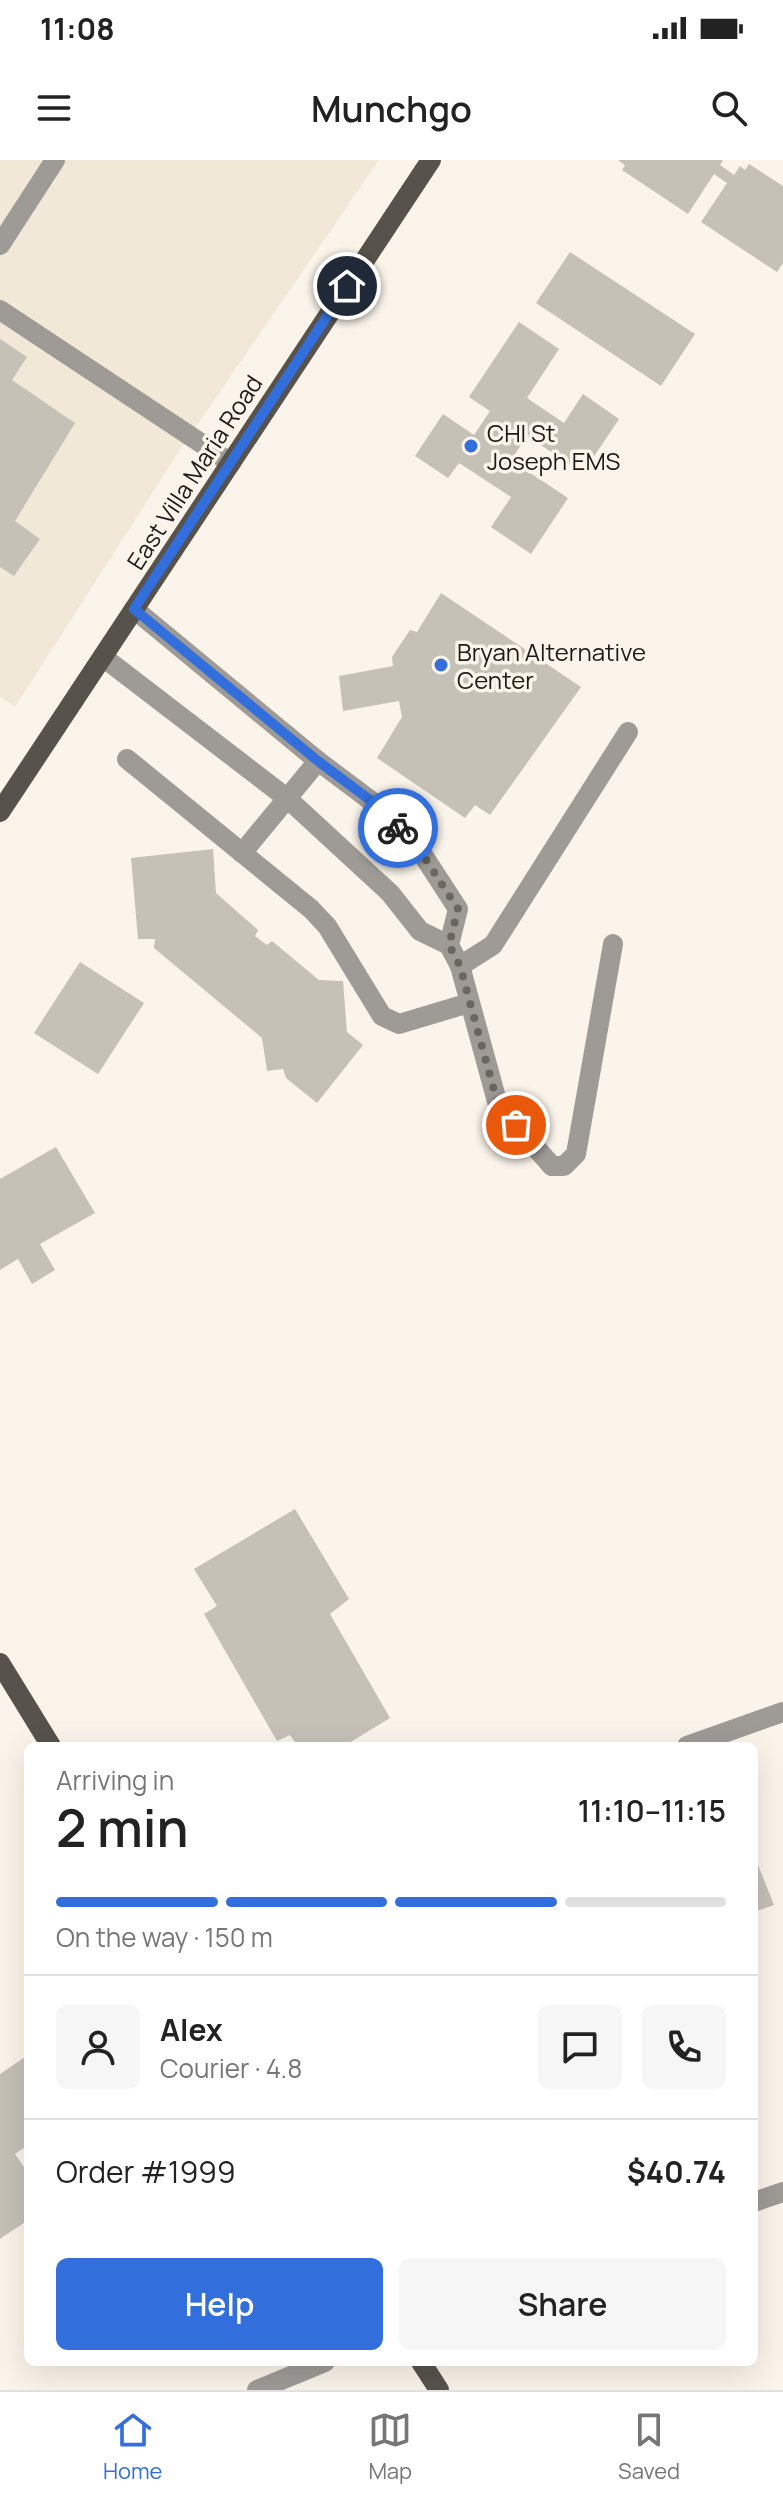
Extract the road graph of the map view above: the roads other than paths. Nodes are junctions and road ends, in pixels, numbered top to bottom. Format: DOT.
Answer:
graph roads {
  1 [pos="55,160"];
  2 [pos="431,160"];
  3 [pos="0,245"];
  4 [pos="0,310"];
  5 [pos="231,463"];
  6 [pos="134,609"];
  7 [pos="103,657"];
  8 [pos="628,732"];
  9 [pos="127,759"];
  10 [pos="318,761"];
  11 [pos="288,799"];
  12 [pos="0,812"];
  13 [pos="242,853"];
  14 [pos="613,944"];
  15 [pos="449,945"];
  16 [pos="460,966"];
  17 [pos="469,1003"];
  18 [pos="0,1663"];
  19 [pos="783,1712"];
  20 [pos="49,1742"];
  21 [pos="698,1742"];
  22 [pos="783,2192"];
  23 [pos="758,2201"];
  24 [pos="315,2366"];
  25 [pos="424,2366"];
  26 [pos="257,2390"];
  27 [pos="439,2390"];
  1 -- 3 [label="street"];
  2 -- 5 [label="main road, East Villa Maria Road"];
  4 -- 5 [label="street"];
  5 -- 6 [label="main road, East Villa Maria Road"];
  6 -- 7 [label="main road, East Villa Maria Road"];
  6 -- 10 [label="street"];
  7 -- 11 [label="street"];
  7 -- 12 [label="main road, East Villa Maria Road"];
  8 -- 16 [label="street"];
  9 -- 13 [label="street"];
  10 -- 11 [label="street"];
  10 -- 15 [label="street"];
  11 -- 13 [label="street"];
  11 -- 15 [label="street"];
  13 -- 17 [label="street"];
  14 -- 17 [label="street"];
  15 -- 16 [label="street"];
  16 -- 17 [label="street"];
  18 -- 20 [label="main road"];
  19 -- 21 [label="street"];
  22 -- 23 [label="street"];
  24 -- 26 [label="street"];
  25 -- 27 [label="main road"];
}
